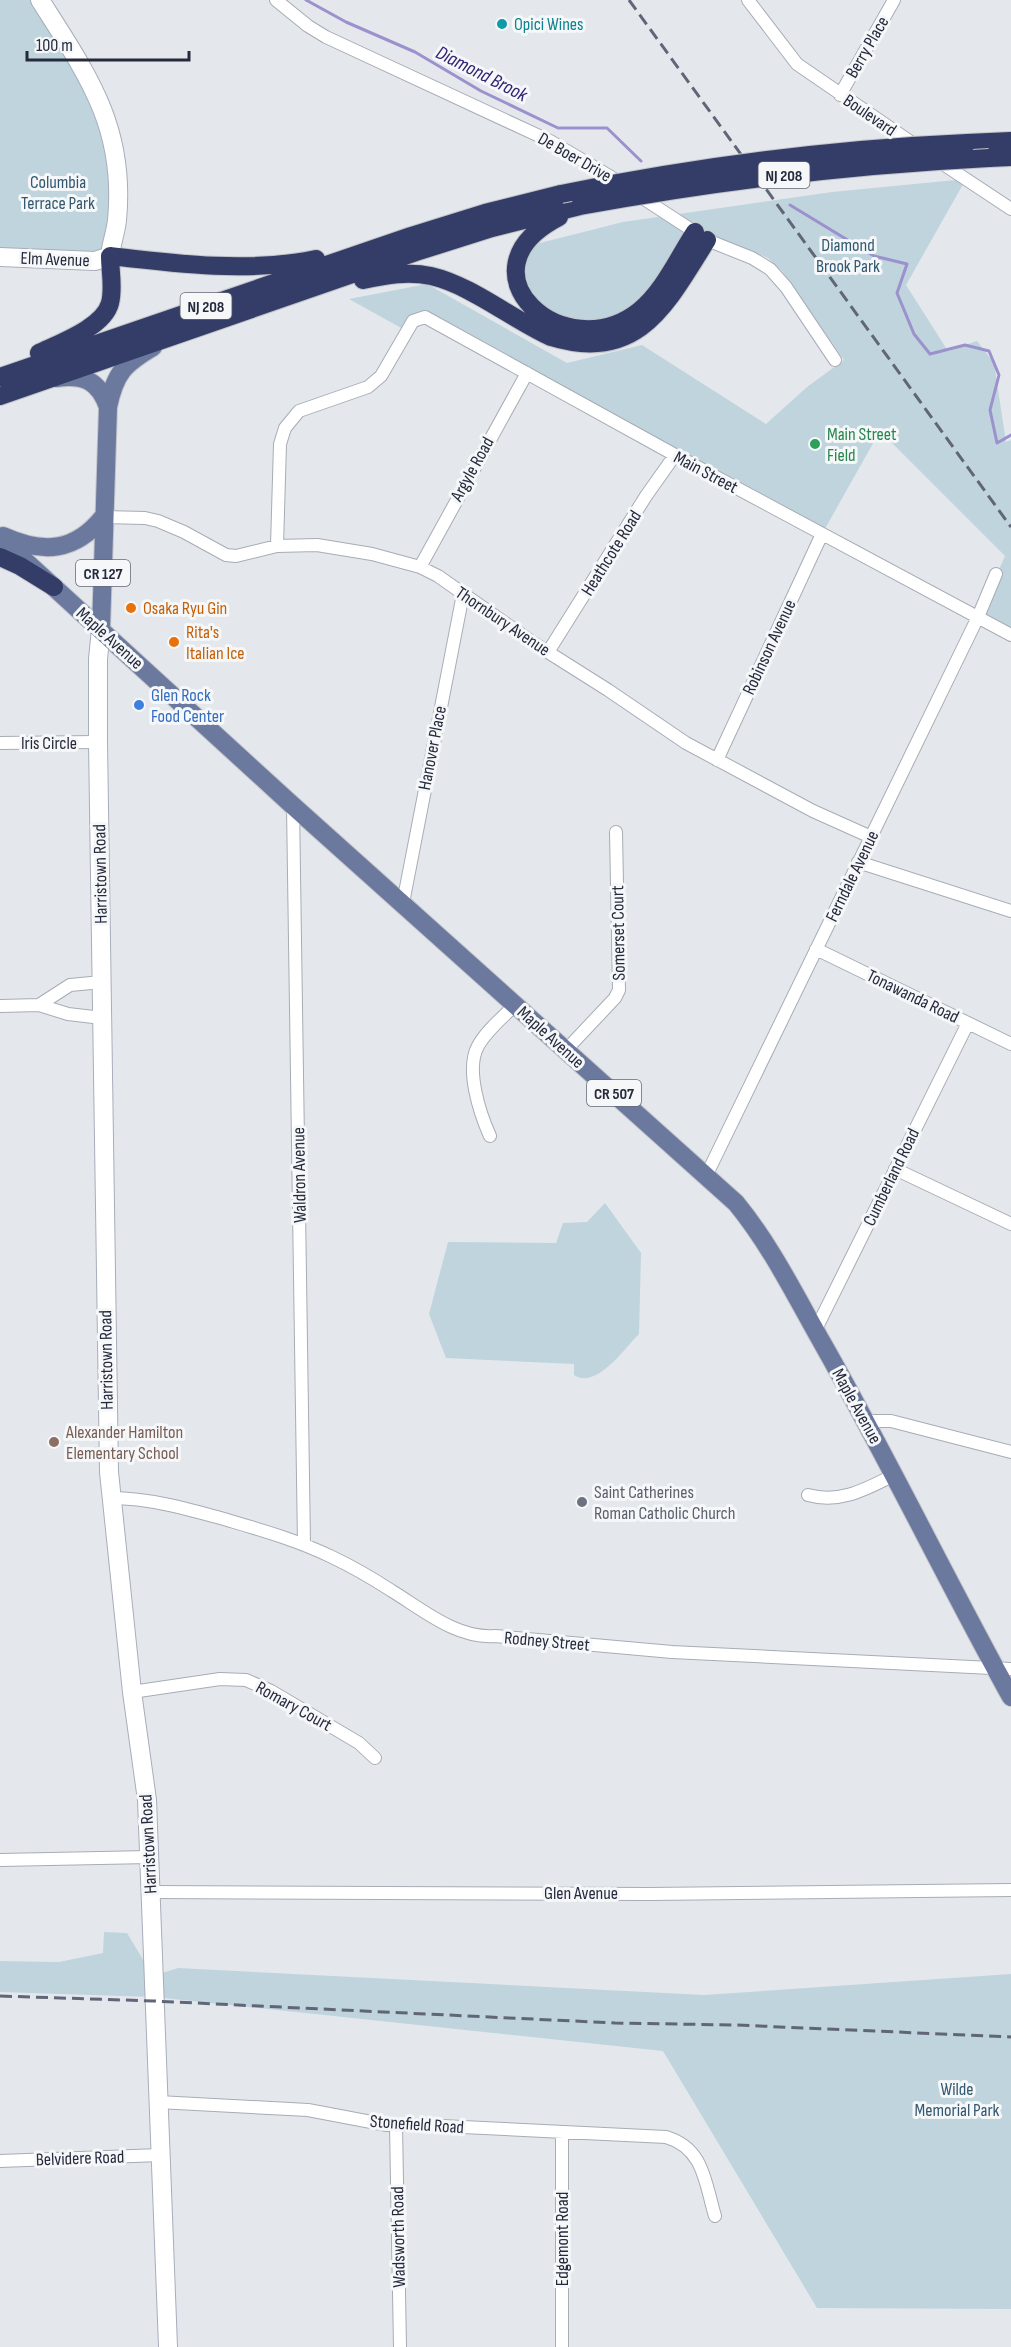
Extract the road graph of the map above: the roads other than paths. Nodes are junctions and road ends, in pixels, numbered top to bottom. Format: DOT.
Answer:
graph roads {
  1 [pos="40,0"];
  2 [pos="276,0"];
  3 [pos="748,0"];
  4 [pos="894,0"];
  5 [pos="840,95"];
  6 [pos="1011,141"];
  7 [pos="1011,157"];
  8 [pos="580,206"];
  9 [pos="1011,209"];
  10 [pos="411,236"];
  11 [pos="701,236"];
  12 [pos="110,256"];
  13 [pos="0,257"];
  14 [pos="291,295"];
  15 [pos="170,337"];
  16 [pos="835,360"];
  17 [pos="527,373"];
  18 [pos="1,376"];
  19 [pos="49,379"];
  20 [pos="0,396"];
  21 [pos="108,407"];
  22 [pos="675,455"];
  23 [pos="103,517"];
  24 [pos="822,534"];
  25 [pos="0,536"];
  26 [pos="277,546"];
  27 [pos="0,557"];
  28 [pos="420,567"];
  29 [pos="996,574"];
  30 [pos="54,587"];
  31 [pos="463,594"];
  32 [pos="978,617"];
  33 [pos="101,629"];
  34 [pos="1011,635"];
  35 [pos="549,652"];
  36 [pos="98,742"];
  37 [pos="0,743"];
  38 [pos="717,760"];
  39 [pos="294,806"];
  40 [pos="616,832"];
  41 [pos="871,837"];
  42 [pos="858,862"];
  43 [pos="403,903"];
  44 [pos="1011,911"];
  45 [pos="816,949"];
  46 [pos="102,982"];
  47 [pos="39,1005"];
  48 [pos="515,1005"];
  49 [pos="0,1006"];
  50 [pos="102,1018"];
  51 [pos="968,1023"];
  52 [pos="1011,1044"];
  53 [pos="566,1050"];
  54 [pos="490,1136"];
  55 [pos="895,1169"];
  56 [pos="706,1176"];
  57 [pos="1011,1224"];
  58 [pos="815,1331"];
  59 [pos="867,1421"];
  60 [pos="1011,1452"];
  61 [pos="894,1475"];
  62 [pos="808,1495"];
  63 [pos="111,1497"];
  64 [pos="304,1545"];
  65 [pos="1003,1668"];
  66 [pos="132,1692"];
  67 [pos="1011,1697"];
  68 [pos="375,1758"];
  69 [pos="150,1857"];
  70 [pos="0,1860"];
  71 [pos="1011,1890"];
  72 [pos="151,1892"];
  73 [pos="158,2102"];
  74 [pos="396,2126"];
  75 [pos="562,2132"];
  76 [pos="160,2155"];
  77 [pos="0,2161"];
  78 [pos="715,2216"];
  79 [pos="168,2347"];
  80 [pos="400,2347"];
  81 [pos="562,2347"];
  1 -- 12 [label="street"];
  2 -- 11 [label="street, De Boer Drive"];
  3 -- 5 [label="street, Boulevard"];
  4 -- 5 [label="street, Berry Place"];
  5 -- 9 [label="street, Boulevard"];
  6 -- 10 [label="highway, NJ 208, bridge"];
  7 -- 8 [label="highway, NJ 208, bridge"];
  8 -- 11 [label="highway"];
  8 -- 14 [label="highway, NJ 208"];
  10 -- 12 [label="highway"];
  10 -- 18 [label="highway, NJ 208"];
  11 -- 14 [label="highway"];
  11 -- 16 [label="street, De Boer Drive"];
  12 -- 13 [label="street, Elm Avenue"];
  12 -- 18 [label="highway"];
  14 -- 15 [label="highway, NJ 208"];
  15 -- 19 [label="highway, NJ 208"];
  15 -- 21 [label="main road, Harristown Road"];
  17 -- 22 [label="street, Main Street"];
  17 -- 26 [label="street, Main Street"];
  17 -- 28 [label="street, Argyle Road"];
  19 -- 20 [label="highway, NJ 208"];
  19 -- 21 [label="main road"];
  21 -- 23 [label="main road, Harristown Road / CR 127"];
  22 -- 24 [label="street, Main Street"];
  22 -- 35 [label="street, Heathcote Road"];
  23 -- 25 [label="main road"];
  23 -- 26 [label="street, Thornbury Avenue"];
  23 -- 33 [label="main road, Harristown Road / CR 127"];
  24 -- 32 [label="street, Main Street"];
  24 -- 38 [label="street, Robinson Avenue"];
  25 -- 30 [label="main road, Maple Avenue / CR 507"];
  26 -- 28 [label="street, Thornbury Avenue"];
  27 -- 30 [label="highway"];
  28 -- 31 [label="street, Thornbury Avenue"];
  29 -- 32 [label="street, Ferndale Avenue"];
  30 -- 33 [label="main road, Maple Avenue / CR 507"];
  31 -- 35 [label="street, Thornbury Avenue"];
  31 -- 43 [label="street, Hanover Place"];
  32 -- 34 [label="street, Main Street"];
  32 -- 41 [label="street, Ferndale Avenue"];
  33 -- 36 [label="street, Harristown Road / CR 127"];
  33 -- 39 [label="main road, Maple Avenue / CR 507"];
  35 -- 38 [label="street, Thornbury Avenue"];
  36 -- 37 [label="street, Iris Circle"];
  36 -- 46 [label="street, Harristown Road / CR 127"];
  38 -- 41 [label="street, Thornbury Avenue"];
  39 -- 43 [label="main road, Maple Avenue / CR 507"];
  39 -- 64 [label="street, Waldron Avenue"];
  40 -- 53 [label="street, Somerset Court"];
  41 -- 42 [label="street, Ferndale Avenue"];
  42 -- 44 [label="street"];
  42 -- 45 [label="street, Ferndale Avenue"];
  43 -- 48 [label="main road, Maple Avenue / CR 507"];
  45 -- 51 [label="street, Tonawanda Road"];
  45 -- 56 [label="street, Ferndale Avenue"];
  46 -- 47 [label="street"];
  46 -- 50 [label="street, Harristown Road / CR 127"];
  47 -- 49 [label="street"];
  47 -- 50 [label="street"];
  48 -- 53 [label="main road, Maple Avenue / CR 507"];
  48 -- 54 [label="street"];
  50 -- 63 [label="street, Harristown Road / CR 127"];
  51 -- 52 [label="street, Tonawanda Road"];
  51 -- 55 [label="street, Cumberland Road"];
  53 -- 56 [label="main road, Maple Avenue / CR 507"];
  55 -- 57 [label="street"];
  55 -- 58 [label="street, Cumberland Road"];
  56 -- 58 [label="main road, Maple Avenue / CR 507"];
  58 -- 59 [label="main road, Maple Avenue / CR 507"];
  59 -- 60 [label="street"];
  59 -- 61 [label="main road, Maple Avenue / CR 507"];
  61 -- 62 [label="street"];
  61 -- 65 [label="main road, Maple Avenue / CR 507"];
  63 -- 64 [label="street, Rodney Street"];
  63 -- 66 [label="street, Harristown Road / CR 127"];
  64 -- 65 [label="street, Rodney Street"];
  65 -- 67 [label="main road, Maple Avenue / CR 507"];
  66 -- 68 [label="street, Romary Court"];
  66 -- 69 [label="street, Harristown Road / CR 127"];
  69 -- 70 [label="street"];
  69 -- 72 [label="street, Harristown Road / CR 127"];
  71 -- 72 [label="street, Glen Avenue"];
  72 -- 73 [label="street, Harristown Road / CR 127"];
  73 -- 74 [label="street, Stonefield Road"];
  73 -- 76 [label="street, Harristown Road / CR 127"];
  74 -- 75 [label="street, Stonefield Road"];
  74 -- 80 [label="street, Wadsworth Road"];
  75 -- 78 [label="street, Stonefield Road"];
  75 -- 81 [label="street, Edgemont Road"];
  76 -- 77 [label="street, Belvidere Road"];
  76 -- 79 [label="street, Harristown Road / CR 127"];
}
